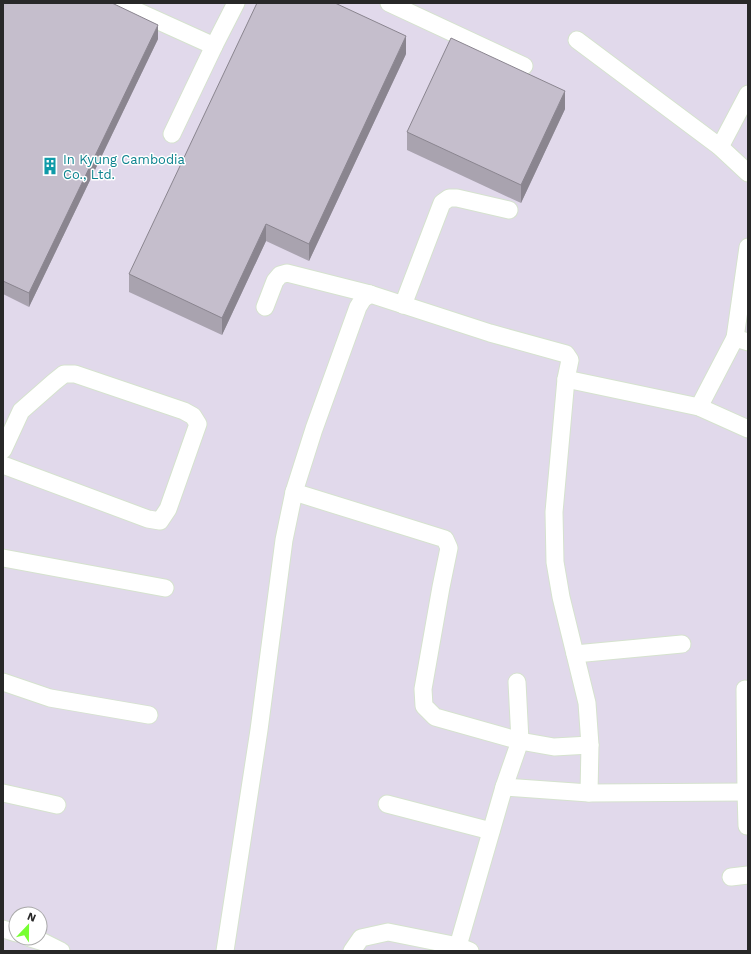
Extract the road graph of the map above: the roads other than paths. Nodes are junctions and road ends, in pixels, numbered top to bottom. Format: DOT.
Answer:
graph roads {
  1 [pos="119,3"];
  2 [pos="236,3"];
  3 [pos="389,3"];
  4 [pos="577,40"];
  5 [pos="214,46"];
  6 [pos="524,66"];
  7 [pos="748,94"];
  8 [pos="172,134"];
  9 [pos="720,146"];
  10 [pos="748,173"];
  11 [pos="509,210"];
  12 [pos="748,247"];
  13 [pos="370,294"];
  14 [pos="403,305"];
  15 [pos="266,307"];
  16 [pos="742,340"];
  17 [pos="566,379"];
  18 [pos="699,407"];
  19 [pos="748,429"];
  20 [pos="3,450"];
  21 [pos="3,465"];
  22 [pos="294,492"];
  23 [pos="3,558"];
  24 [pos="165,588"];
  25 [pos="682,644"];
  26 [pos="575,654"];
  27 [pos="3,682"];
  28 [pos="516,682"];
  29 [pos="745,689"];
  30 [pos="149,715"];
  31 [pos="520,741"];
  32 [pos="590,745"];
  33 [pos="504,787"];
  34 [pos="746,792"];
  35 [pos="3,793"];
  36 [pos="589,793"];
  37 [pos="387,804"];
  38 [pos="57,805"];
  39 [pos="747,826"];
  40 [pos="491,831"];
  41 [pos="748,875"];
  42 [pos="731,877"];
  43 [pos="48,945"];
  44 [pos="464,948"];
  45 [pos="61,951"];
  46 [pos="225,951"];
  47 [pos="352,951"];
  1 -- 5 [label="street"];
  2 -- 5 [label="street"];
  3 -- 6 [label="street"];
  4 -- 9 [label="street"];
  5 -- 8 [label="street"];
  7 -- 9 [label="street"];
  9 -- 10 [label="street"];
  11 -- 14 [label="street"];
  12 -- 16 [label="street"];
  13 -- 14 [label="street"];
  13 -- 15 [label="street"];
  13 -- 22 [label="street"];
  14 -- 17 [label="street"];
  16 -- 18 [label="street"];
  17 -- 18 [label="street"];
  17 -- 26 [label="street"];
  18 -- 19 [label="street"];
  20 -- 21 [label="street"];
  22 -- 31 [label="street"];
  22 -- 46 [label="street"];
  23 -- 24 [label="street"];
  25 -- 26 [label="street"];
  26 -- 32 [label="street"];
  27 -- 30 [label="street"];
  28 -- 31 [label="street"];
  29 -- 34 [label="street"];
  31 -- 32 [label="street"];
  31 -- 33 [label="street"];
  32 -- 36 [label="street"];
  33 -- 36 [label="street"];
  33 -- 40 [label="street"];
  34 -- 36 [label="street"];
  34 -- 39 [label="street"];
  35 -- 38 [label="street"];
  37 -- 40 [label="street"];
  40 -- 44 [label="street"];
  41 -- 42 [label="street"];
  43 -- 45 [label="street"];
  44 -- 47 [label="street"];
}
